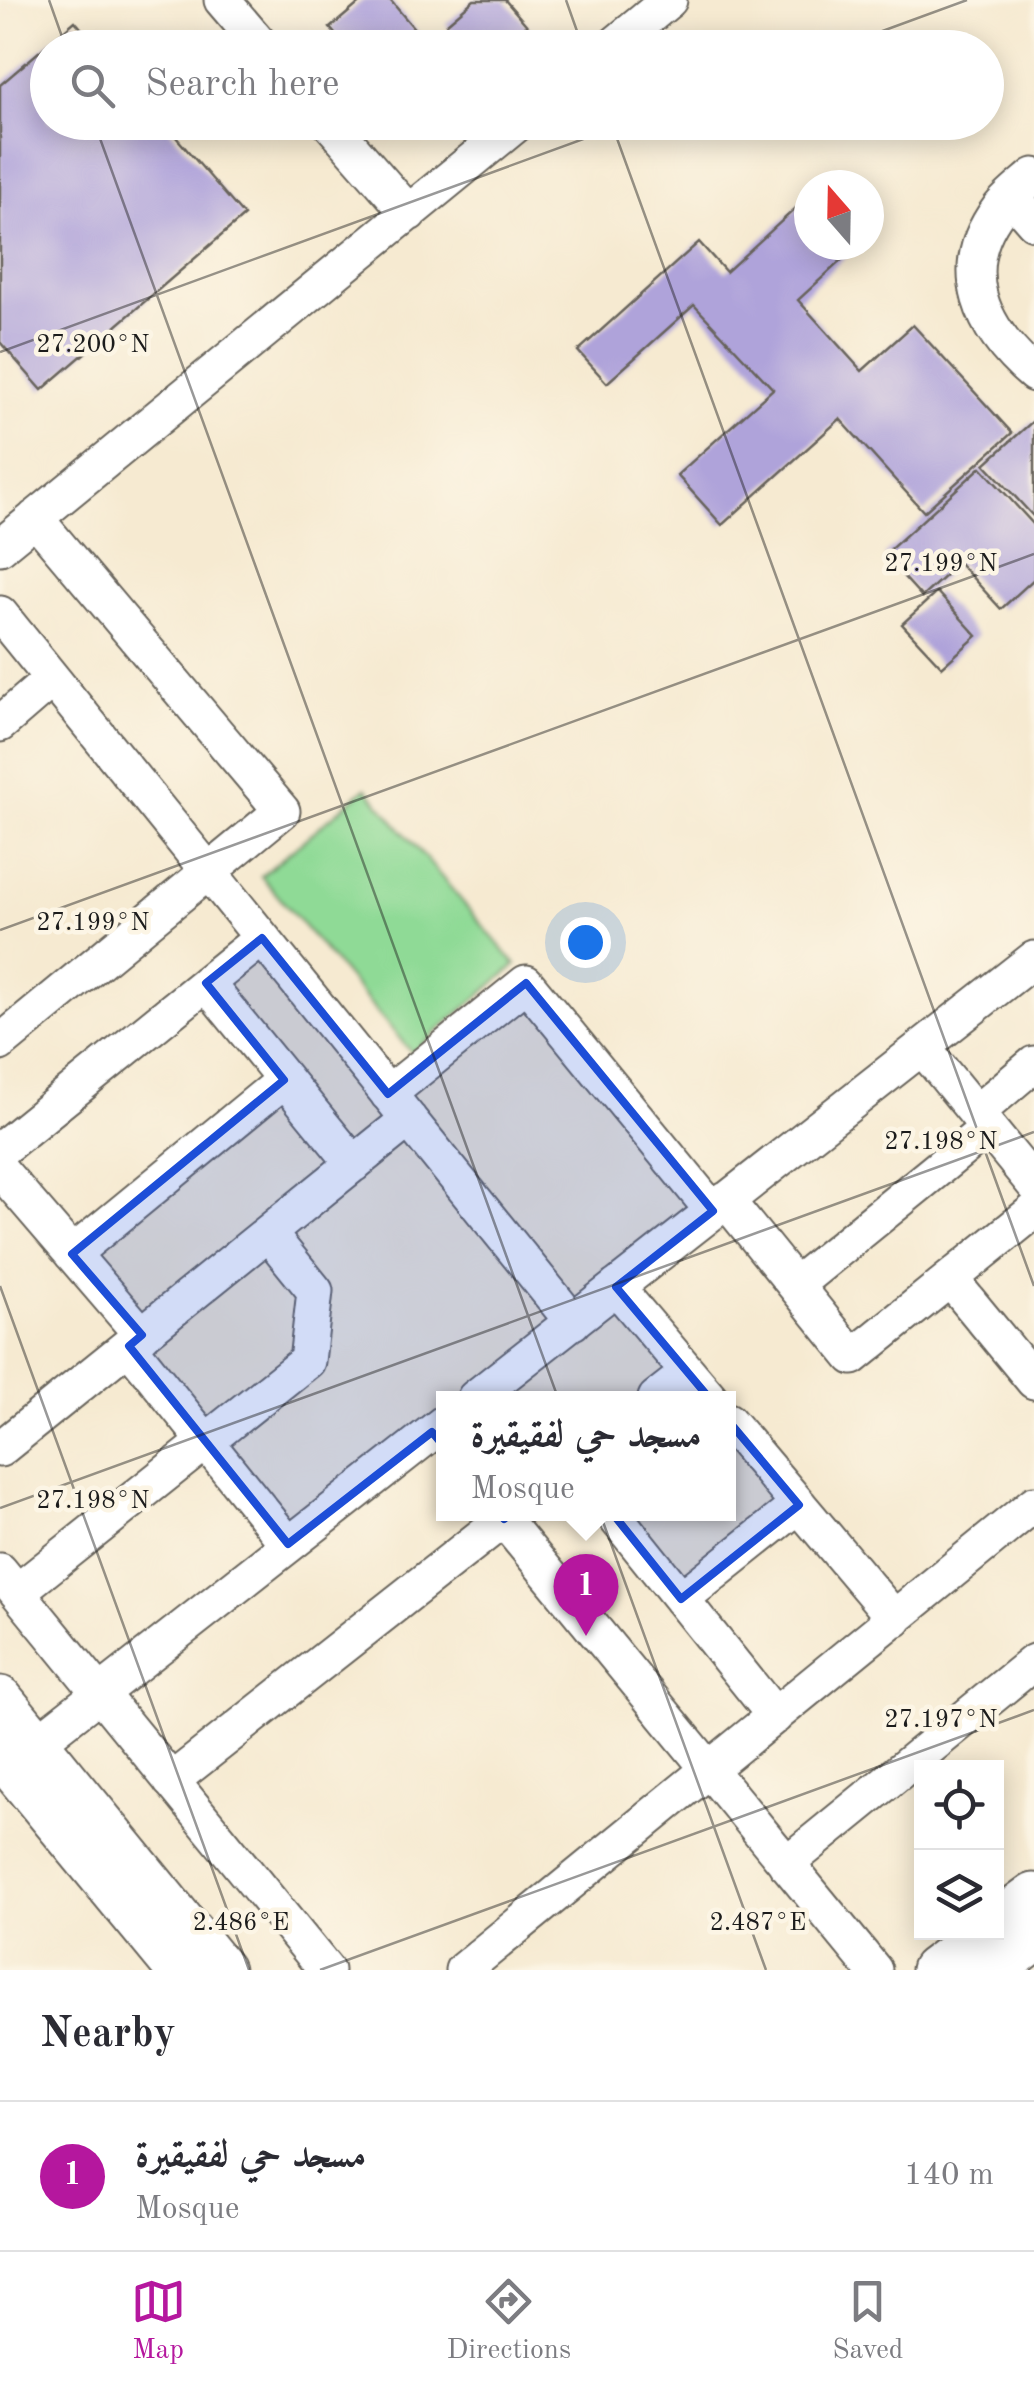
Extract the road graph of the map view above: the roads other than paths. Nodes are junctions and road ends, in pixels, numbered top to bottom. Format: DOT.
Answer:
graph roads {
  1 [pos="222,0"];
  2 [pos="669,0"];
  3 [pos="248,30"];
  4 [pos="633,30"];
  5 [pos="346,140"];
  6 [pos="498,140"];
  7 [pos="1027,198"];
  8 [pos="409,213"];
  9 [pos="1034,374"];
  10 [pos="34,518"];
  11 [pos="0,547"];
  12 [pos="0,614"];
  13 [pos="52,679"];
  14 [pos="0,724"];
  15 [pos="209,872"];
  16 [pos="262,938"];
  17 [pos="1034,959"];
  18 [pos="206,984"];
  19 [pos="5,1029"];
  20 [pos="922,1047"];
  21 [pos="1034,1064"];
  22 [pos="284,1080"];
  23 [pos="399,1107"];
  24 [pos="982,1120"];
  25 [pos="0,1150"];
  26 [pos="354,1164"];
  27 [pos="0,1170"];
  28 [pos="1034,1184"];
  29 [pos="720,1206"];
  30 [pos="1034,1210"];
  31 [pos="268,1233"];
  32 [pos="72,1254"];
  33 [pos="950,1278"];
  34 [pos="794,1286"];
  35 [pos="616,1288"];
  36 [pos="572,1322"];
  37 [pos="136,1340"];
  38 [pos="1034,1380"];
  39 [pos="699,1386"];
  40 [pos="484,1391"];
  41 [pos="736,1430"];
  42 [pos="436,1437"];
  43 [pos="206,1441"];
  44 [pos="0,1449"];
  45 [pos="1034,1504"];
  46 [pos="799,1505"];
  47 [pos="496,1521"];
  48 [pos="509,1521"];
  49 [pos="619,1521"];
  50 [pos="288,1544"];
  51 [pos="9,1581"];
  52 [pos="681,1598"];
  53 [pos="894,1618"];
  54 [pos="1034,1662"];
  55 [pos="100,1693"];
  56 [pos="0,1699"];
  57 [pos="775,1716"];
  58 [pos="15,1753"];
  59 [pos="709,1769"];
  60 [pos="171,1780"];
  61 [pos="786,1864"];
  62 [pos="1034,1896"];
  63 [pos="1004,1918"];
  64 [pos="1034,1939"];
  65 [pos="974,1940"];
  66 [pos="179,1970"];
  67 [pos="221,1970"];
  68 [pos="326,1970"];
  69 [pos="464,1970"];
  70 [pos="874,1970"];
  71 [pos="934,1970"];
  72 [pos="993,1970"];
  1 -- 3 [label="street"];
  2 -- 4 [label="street"];
  5 -- 8 [label="street"];
  6 -- 8 [label="street"];
  7 -- 9 [label="street"];
  8 -- 10 [label="street"];
  10 -- 11 [label="street"];
  10 -- 15 [label="street"];
  12 -- 13 [label="street"];
  13 -- 14 [label="street"];
  13 -- 15 [label="street"];
  15 -- 16 [label="street"];
  15 -- 19 [label="street"];
  16 -- 18 [label="street"];
  16 -- 23 [label="street"];
  17 -- 20 [label="street"];
  18 -- 22 [label="street"];
  18 -- 25 [label="street"];
  20 -- 24 [label="street"];
  20 -- 29 [label="street"];
  21 -- 24 [label="street"];
  22 -- 26 [label="street"];
  22 -- 32 [label="street"];
  23 -- 26 [label="street"];
  23 -- 29 [label="street"];
  23 -- 36 [label="street"];
  24 -- 28 [label="street"];
  24 -- 34 [label="street"];
  26 -- 31 [label="street"];
  27 -- 32 [label="street"];
  29 -- 34 [label="street"];
  29 -- 35 [label="street"];
  30 -- 33 [label="street"];
  31 -- 37 [label="street"];
  31 -- 43 [label="street"];
  32 -- 37 [label="street"];
  33 -- 34 [label="street"];
  33 -- 38 [label="street"];
  35 -- 36 [label="street"];
  35 -- 39 [label="street"];
  36 -- 40 [label="street"];
  37 -- 43 [label="street"];
  37 -- 44 [label="street"];
  41 -- 46 [label="street"];
  42 -- 50 [label="street"];
  43 -- 50 [label="street"];
  43 -- 51 [label="street"];
  45 -- 53 [label="street"];
  46 -- 52 [label="street"];
  46 -- 53 [label="street"];
  47 -- 60 [label="street"];
  48 -- 59 [label="street"];
  49 -- 52 [label="street"];
  50 -- 55 [label="street"];
  51 -- 55 [label="street"];
  52 -- 57 [label="street"];
  53 -- 57 [label="street"];
  54 -- 61 [label="street"];
  55 -- 58 [label="street"];
  55 -- 60 [label="street"];
  56 -- 58 [label="main road"];
  57 -- 59 [label="street"];
  58 -- 66 [label="main road"];
  58 -- 67 [label="main road"];
  59 -- 61 [label="street"];
  59 -- 69 [label="street"];
  60 -- 68 [label="street"];
  61 -- 70 [label="street"];
  62 -- 63 [label="main road"];
  64 -- 72 [label="main road"];
  65 -- 71 [label="main road"];
}
